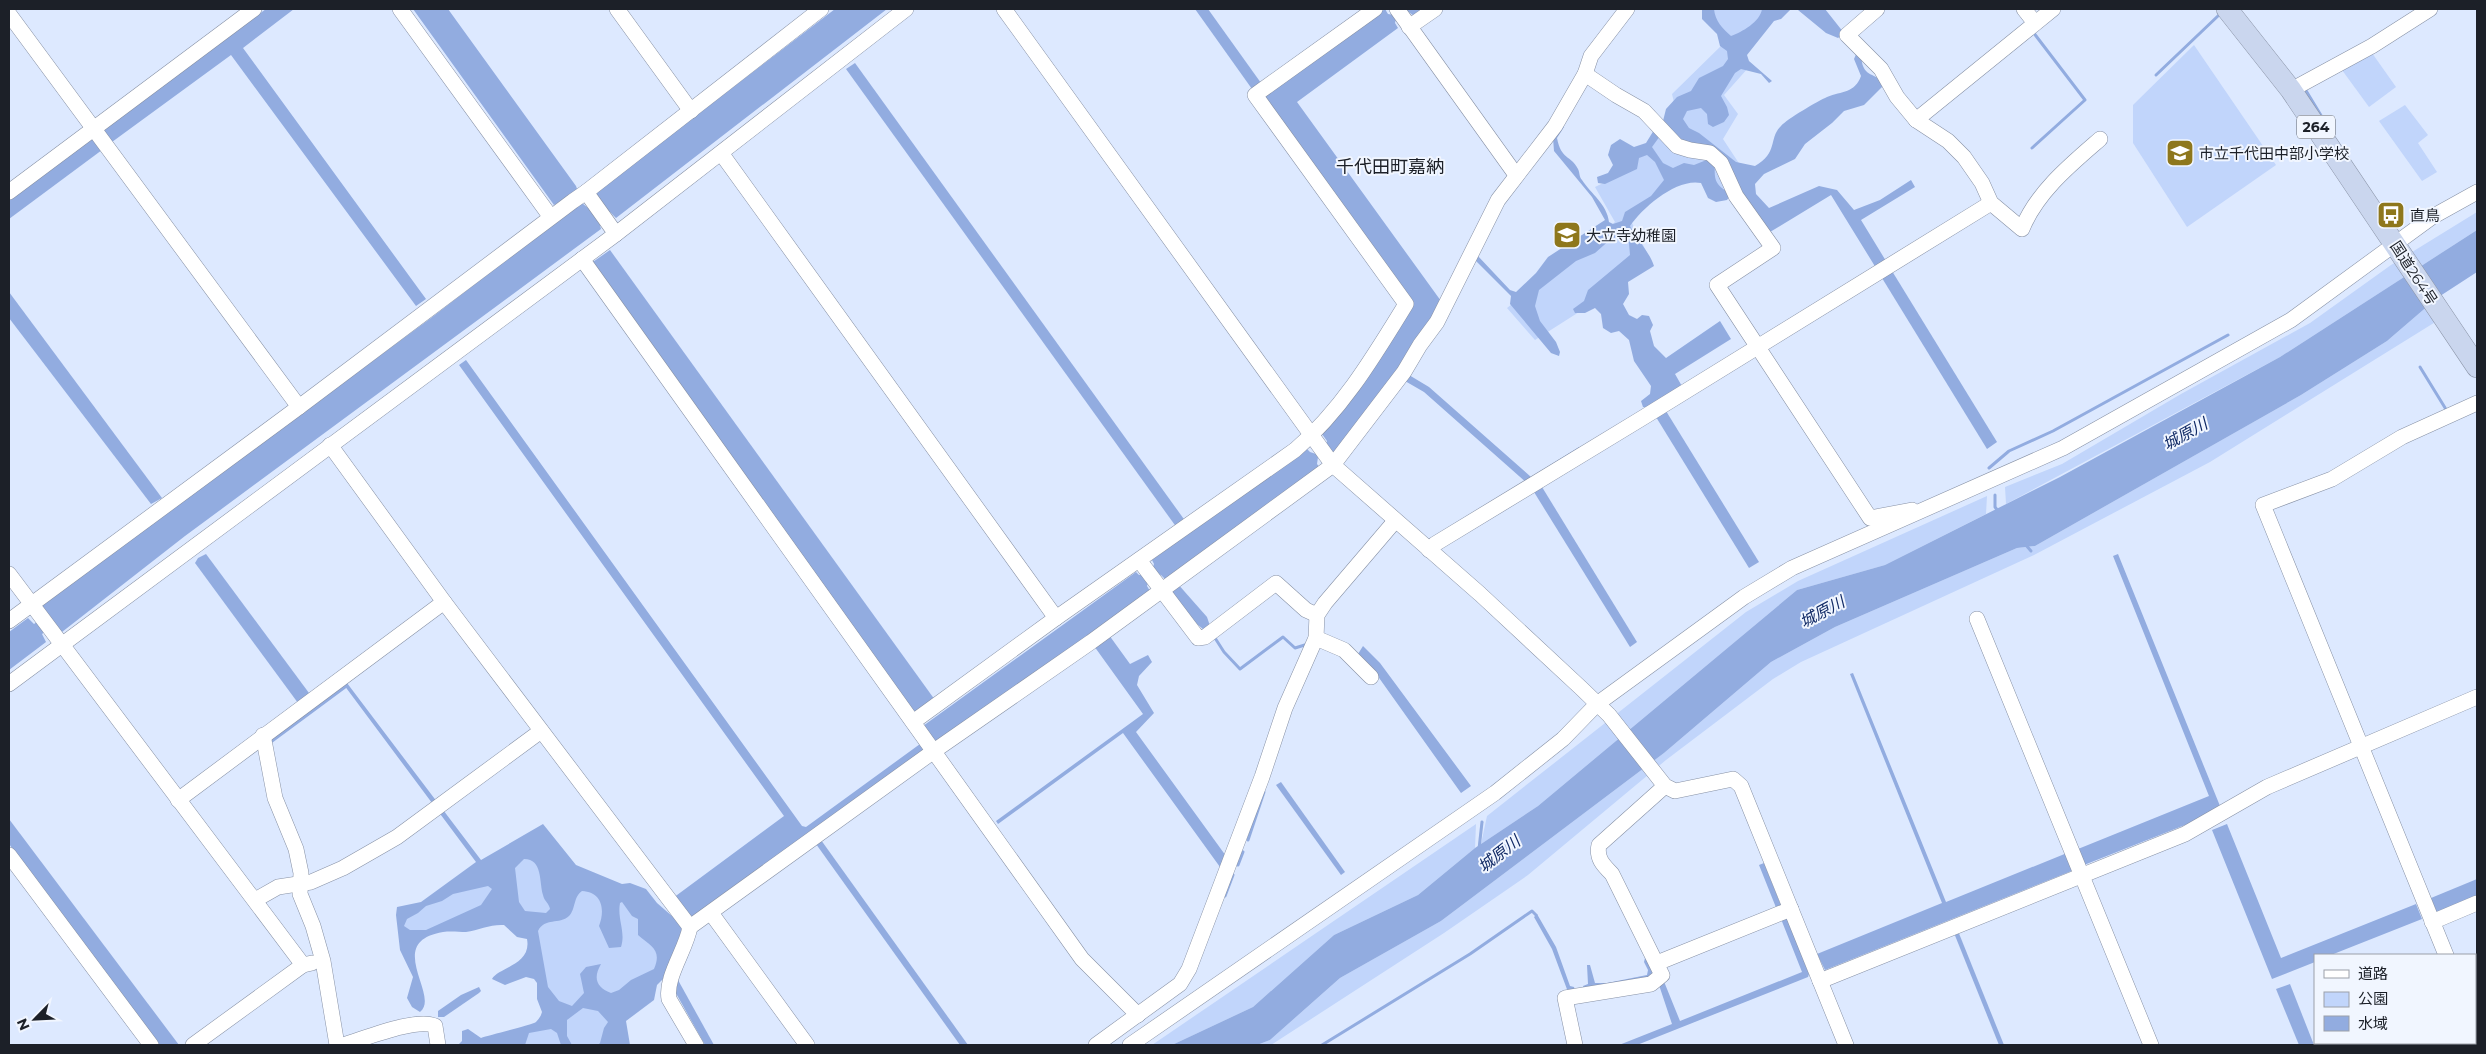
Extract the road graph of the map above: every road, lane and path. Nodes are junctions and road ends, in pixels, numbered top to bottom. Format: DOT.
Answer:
graph roads {
  1 [pos="254,9"];
  2 [pos="400,9"];
  3 [pos="617,9"];
  4 [pos="821,9"];
  5 [pos="906,9"];
  6 [pos="1004,9"];
  7 [pos="1375,9"];
  8 [pos="1435,9"];
  9 [pos="1627,9"];
  10 [pos="2024,9"];
  11 [pos="2053,9"];
  12 [pos="2227,9"];
  13 [pos="2430,9"];
  14 [pos="1875,10"];
  15 [pos="9,14"];
  16 [pos="1401,15"];
  17 [pos="2035,23"];
  18 [pos="1586,74"];
  19 [pos="2291,90"];
  20 [pos="691,111"];
  21 [pos="1916,120"];
  22 [pos="94,128"];
  23 [pos="2100,139"];
  24 [pos="721,153"];
  25 [pos="1516,175"];
  26 [pos="9,192"];
  27 [pos="2477,192"];
  28 [pos="590,197"];
  29 [pos="1991,202"];
  30 [pos="550,216"];
  31 [pos="616,234"];
  32 [pos="2397,248"];
  33 [pos="582,259"];
  34 [pos="1758,347"];
  35 [pos="2477,367"];
  36 [pos="2477,403"];
  37 [pos="300,407"];
  38 [pos="330,446"];
  39 [pos="1322,452"];
  40 [pos="1940,504"];
  41 [pos="1395,521"];
  42 [pos="1429,550"];
  43 [pos="9,574"];
  44 [pos="1150,575"];
  45 [pos="444,602"];
  46 [pos="35,610"];
  47 [pos="1317,615"];
  48 [pos="1056,618"];
  49 [pos="1977,619"];
  50 [pos="9,621"];
  51 [pos="1316,638"];
  52 [pos="62,645"];
  53 [pos="1371,677"];
  54 [pos="9,684"];
  55 [pos="2477,697"];
  56 [pos="1597,704"];
  57 [pos="913,722"];
  58 [pos="541,731"];
  59 [pos="263,735"];
  60 [pos="931,746"];
  61 [pos="2361,746"];
  62 [pos="1663,783"];
  63 [pos="178,800"];
  64 [pos="9,855"];
  65 [pos="2082,874"];
  66 [pos="301,884"];
  67 [pos="255,900"];
  68 [pos="2477,903"];
  69 [pos="1791,909"];
  70 [pos="711,913"];
  71 [pos="2432,922"];
  72 [pos="690,927"];
  73 [pos="2446,954"];
  74 [pos="323,961"];
  75 [pos="1657,963"];
  76 [pos="303,965"];
  77 [pos="1820,981"];
  78 [pos="1138,1015"];
  79 [pos="151,1045"];
  80 [pos="193,1045"];
  81 [pos="337,1045"];
  82 [pos="343,1045"];
  83 [pos="438,1045"];
  84 [pos="696,1045"];
  85 [pos="807,1045"];
  86 [pos="1096,1045"];
  87 [pos="1130,1045"];
  88 [pos="1575,1045"];
  89 [pos="1846,1045"];
  90 [pos="2151,1045"];
  1 -- 22 [label="street"];
  2 -- 30 [label="street"];
  3 -- 20 [label="street"];
  4 -- 20 [label="street"];
  5 -- 24 [label="street"];
  6 -- 39 [label="street"];
  7 -- 39 [label="street"];
  8 -- 16 [label="street"];
  9 -- 18 [label="street"];
  10 -- 17 [label="street"];
  11 -- 17 [label="street"];
  12 -- 19 [label="highway, 国道264号 / 264"];
  13 -- 19 [label="street"];
  14 -- 21 [label="street"];
  15 -- 22 [label="street"];
  16 -- 25 [label="street"];
  17 -- 21 [label="street"];
  18 -- 25 [label="street"];
  18 -- 34 [label="street"];
  19 -- 32 [label="highway, 国道264号 / 264"];
  20 -- 28 [label="street"];
  21 -- 29 [label="street"];
  22 -- 26 [label="street"];
  22 -- 37 [label="street"];
  23 -- 29 [label="street"];
  24 -- 31 [label="street"];
  24 -- 48 [label="street"];
  25 -- 39 [label="street"];
  27 -- 32 [label="street"];
  28 -- 30 [label="street"];
  28 -- 31 [label="street"];
  29 -- 34 [label="street"];
  30 -- 37 [label="street"];
  31 -- 33 [label="street"];
  32 -- 35 [label="highway, 国道264号 / 264"];
  32 -- 40 [label="street"];
  33 -- 38 [label="street"];
  33 -- 57 [label="street"];
  34 -- 40 [label="street"];
  34 -- 42 [label="street"];
  36 -- 61 [label="street"];
  37 -- 46 [label="street"];
  38 -- 45 [label="street"];
  38 -- 52 [label="street"];
  39 -- 41 [label="street"];
  39 -- 44 [label="street"];
  39 -- 44 [label="street"];
  40 -- 56 [label="street"];
  41 -- 42 [label="street"];
  41 -- 47 [label="street"];
  42 -- 56 [label="street"];
  43 -- 46 [label="street"];
  44 -- 47 [label="street"];
  44 -- 48 [label="street"];
  44 -- 60 [label="street"];
  45 -- 58 [label="street"];
  45 -- 59 [label="street"];
  46 -- 50 [label="street"];
  46 -- 52 [label="street"];
  47 -- 51 [label="street"];
  48 -- 57 [label="street"];
  49 -- 65 [label="street"];
  51 -- 53 [label="street"];
  51 -- 78 [label="street"];
  52 -- 54 [label="street"];
  52 -- 63 [label="street"];
  55 -- 61 [label="street"];
  56 -- 62 [label="street"];
  56 -- 87 [label="street"];
  57 -- 60 [label="street"];
  58 -- 66 [label="street"];
  58 -- 72 [label="street"];
  59 -- 63 [label="street"];
  59 -- 66 [label="street"];
  60 -- 70 [label="street"];
  60 -- 78 [label="street"];
  61 -- 65 [label="street"];
  61 -- 71 [label="street"];
  62 -- 69 [label="street"];
  62 -- 75 [label="street"];
  63 -- 67 [label="street"];
  64 -- 79 [label="street"];
  65 -- 77 [label="street"];
  65 -- 90 [label="street"];
  66 -- 67 [label="street"];
  66 -- 74 [label="street"];
  67 -- 76 [label="street"];
  68 -- 71 [label="street"];
  69 -- 75 [label="street"];
  69 -- 77 [label="street"];
  70 -- 72 [label="street"];
  70 -- 85 [label="street"];
  71 -- 73 [label="street"];
  72 -- 84 [label="street"];
  74 -- 76 [label="street"];
  74 -- 81 [label="street"];
  75 -- 88 [label="street"];
  76 -- 80 [label="street"];
  77 -- 89 [label="street"];
  78 -- 86 [label="street"];
  82 -- 83 [label="street"];
}
